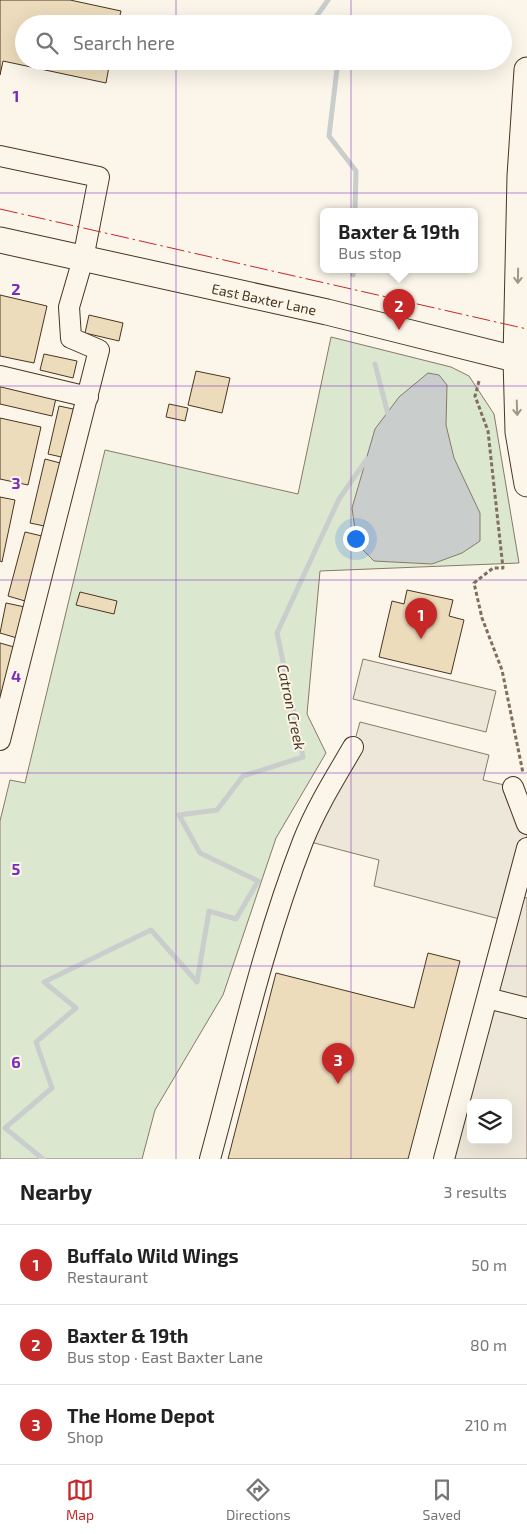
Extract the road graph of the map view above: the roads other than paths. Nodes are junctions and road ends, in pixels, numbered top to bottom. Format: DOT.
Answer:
graph roads {
  1 [pos="527,70"];
  2 [pos="0,156"];
  3 [pos="0,240"];
  4 [pos="82,259"];
  5 [pos="521,360"];
  6 [pos="0,376"];
  7 [pos="88,397"];
  8 [pos="527,484"];
  9 [pos="0,740"];
  10 [pos="353,747"];
  11 [pos="519,784"];
  12 [pos="527,824"];
  13 [pos="527,848"];
  14 [pos="487,998"];
  15 [pos="527,1008"];
  16 [pos="210,1159"];
  17 [pos="444,1159"];
  1 -- 5 [label="main road, one-way"];
  2 -- 4 [label="lane"];
  3 -- 4 [label="main road, East Baxter Lane"];
  4 -- 5 [label="main road, East Baxter Lane"];
  4 -- 7 [label="lane"];
  5 -- 8 [label="main road, one-way"];
  6 -- 7 [label="lane"];
  7 -- 9 [label="lane"];
  10 -- 16 [label="lane"];
  11 -- 12 [label="lane"];
  13 -- 14 [label="lane"];
  14 -- 15 [label="lane"];
  14 -- 17 [label="lane"];
}
